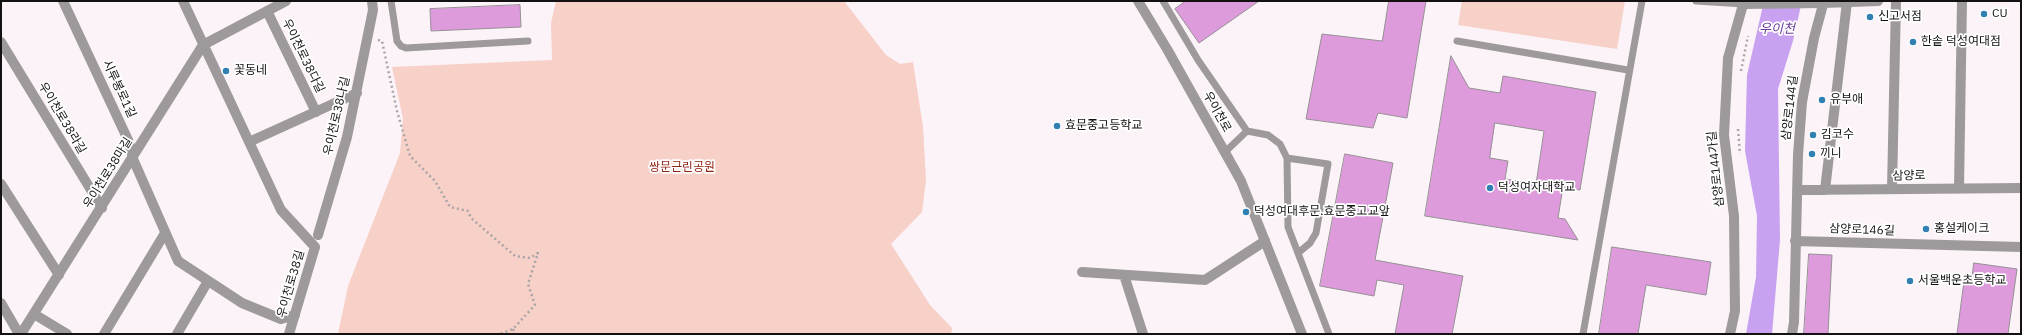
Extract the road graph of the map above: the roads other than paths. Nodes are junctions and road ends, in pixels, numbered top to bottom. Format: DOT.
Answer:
graph roads {
  1 [pos="63,1"];
  2 [pos="183,1"];
  3 [pos="286,1"];
  4 [pos="372,1"];
  5 [pos="391,1"];
  6 [pos="1138,1"];
  7 [pos="1163,1"];
  8 [pos="1642,1"];
  9 [pos="1696,1"];
  10 [pos="1878,1"];
  11 [pos="1896,1"];
  12 [pos="1962,1"];
  13 [pos="1744,2"];
  14 [pos="1823,2"];
  15 [pos="1847,2"];
  16 [pos="267,11"];
  17 [pos="528,41"];
  18 [pos="1457,41"];
  19 [pos="1,42"];
  20 [pos="203,45"];
  21 [pos="1628,70"];
  22 [pos="357,93"];
  23 [pos="316,112"];
  24 [pos="1247,131"];
  25 [pos="249,142"];
  26 [pos="1225,152"];
  27 [pos="1287,158"];
  28 [pos="132,159"];
  29 [pos="1,184"];
  30 [pos="2021,188"];
  31 [pos="1892,189"];
  32 [pos="1959,189"];
  33 [pos="1797,190"];
  34 [pos="1825,190"];
  35 [pos="102,208"];
  36 [pos="165,233"];
  37 [pos="318,235"];
  38 [pos="1265,241"];
  39 [pos="1795,241"];
  40 [pos="2021,247"];
  41 [pos="1298,253"];
  42 [pos="1082,272"];
  43 [pos="59,275"];
  44 [pos="1124,275"];
  45 [pos="208,281"];
  46 [pos="1,303"];
  47 [pos="34,314"];
  48 [pos="295,315"];
  49 [pos="20,334"];
  50 [pos="67,334"];
  51 [pos="104,334"];
  52 [pos="177,334"];
  53 [pos="290,334"];
  54 [pos="1143,334"];
  55 [pos="1302,334"];
  56 [pos="1329,334"];
  57 [pos="1583,334"];
  58 [pos="1730,334"];
  59 [pos="1792,334"];
  1 -- 28 [label="street, 시루봉로1길"];
  2 -- 20 [label="street, 우이천로38길"];
  3 -- 16 [label="street"];
  4 -- 22 [label="street, 우이천로38나길"];
  5 -- 17 [label="lane"];
  6 -- 26 [label="street, 우이천로"];
  7 -- 24 [label="lane"];
  8 -- 21 [label="lane"];
  9 -- 13 [label="lane"];
  10 -- 15 [label="street"];
  11 -- 31 [label="street"];
  12 -- 32 [label="street"];
  13 -- 14 [label="street, bridge"];
  13 -- 58 [label="street, 삼양로144가길"];
  14 -- 15 [label="street"];
  14 -- 33 [label="street, 삼양로144길"];
  15 -- 34 [label="street"];
  16 -- 20 [label="street"];
  16 -- 23 [label="street, 우이천로38다길"];
  18 -- 21 [label="lane"];
  19 -- 35 [label="street, 우이천로38라길"];
  20 -- 25 [label="street, 우이천로38길"];
  20 -- 28 [label="street, 우이천로38마길"];
  21 -- 57 [label="lane"];
  22 -- 23 [label="street"];
  22 -- 37 [label="street, 우이천로38나길"];
  23 -- 25 [label="street"];
  24 -- 26 [label="lane"];
  24 -- 27 [label="lane"];
  25 -- 48 [label="street, 우이천로38길"];
  26 -- 38 [label="street, 우이천로"];
  27 -- 41 [label="lane"];
  27 -- 41 [label="lane"];
  28 -- 35 [label="street, 우이천로38마길"];
  28 -- 36 [label="street, 시루봉로1길"];
  29 -- 43 [label="street"];
  30 -- 32 [label="street, 삼양로"];
  31 -- 32 [label="street, 삼양로"];
  31 -- 34 [label="street, 삼양로"];
  33 -- 34 [label="street, 삼양로"];
  33 -- 39 [label="street, 삼양로144길"];
  35 -- 43 [label="street, 우이천로38마길"];
  36 -- 45 [label="street, 시루봉로1길"];
  36 -- 51 [label="street"];
  38 -- 44 [label="street"];
  38 -- 55 [label="street, 우이천로"];
  39 -- 40 [label="street, 삼양로146길"];
  39 -- 59 [label="street"];
  41 -- 56 [label="lane"];
  42 -- 44 [label="street"];
  43 -- 47 [label="street, 우이천로38마길"];
  44 -- 54 [label="street"];
  45 -- 48 [label="street, 시루봉로1길"];
  45 -- 52 [label="street"];
  46 -- 49 [label="street"];
  47 -- 49 [label="street, 우이천로38마길"];
  47 -- 50 [label="street"];
  48 -- 53 [label="street, 우이천로38길"];
}
